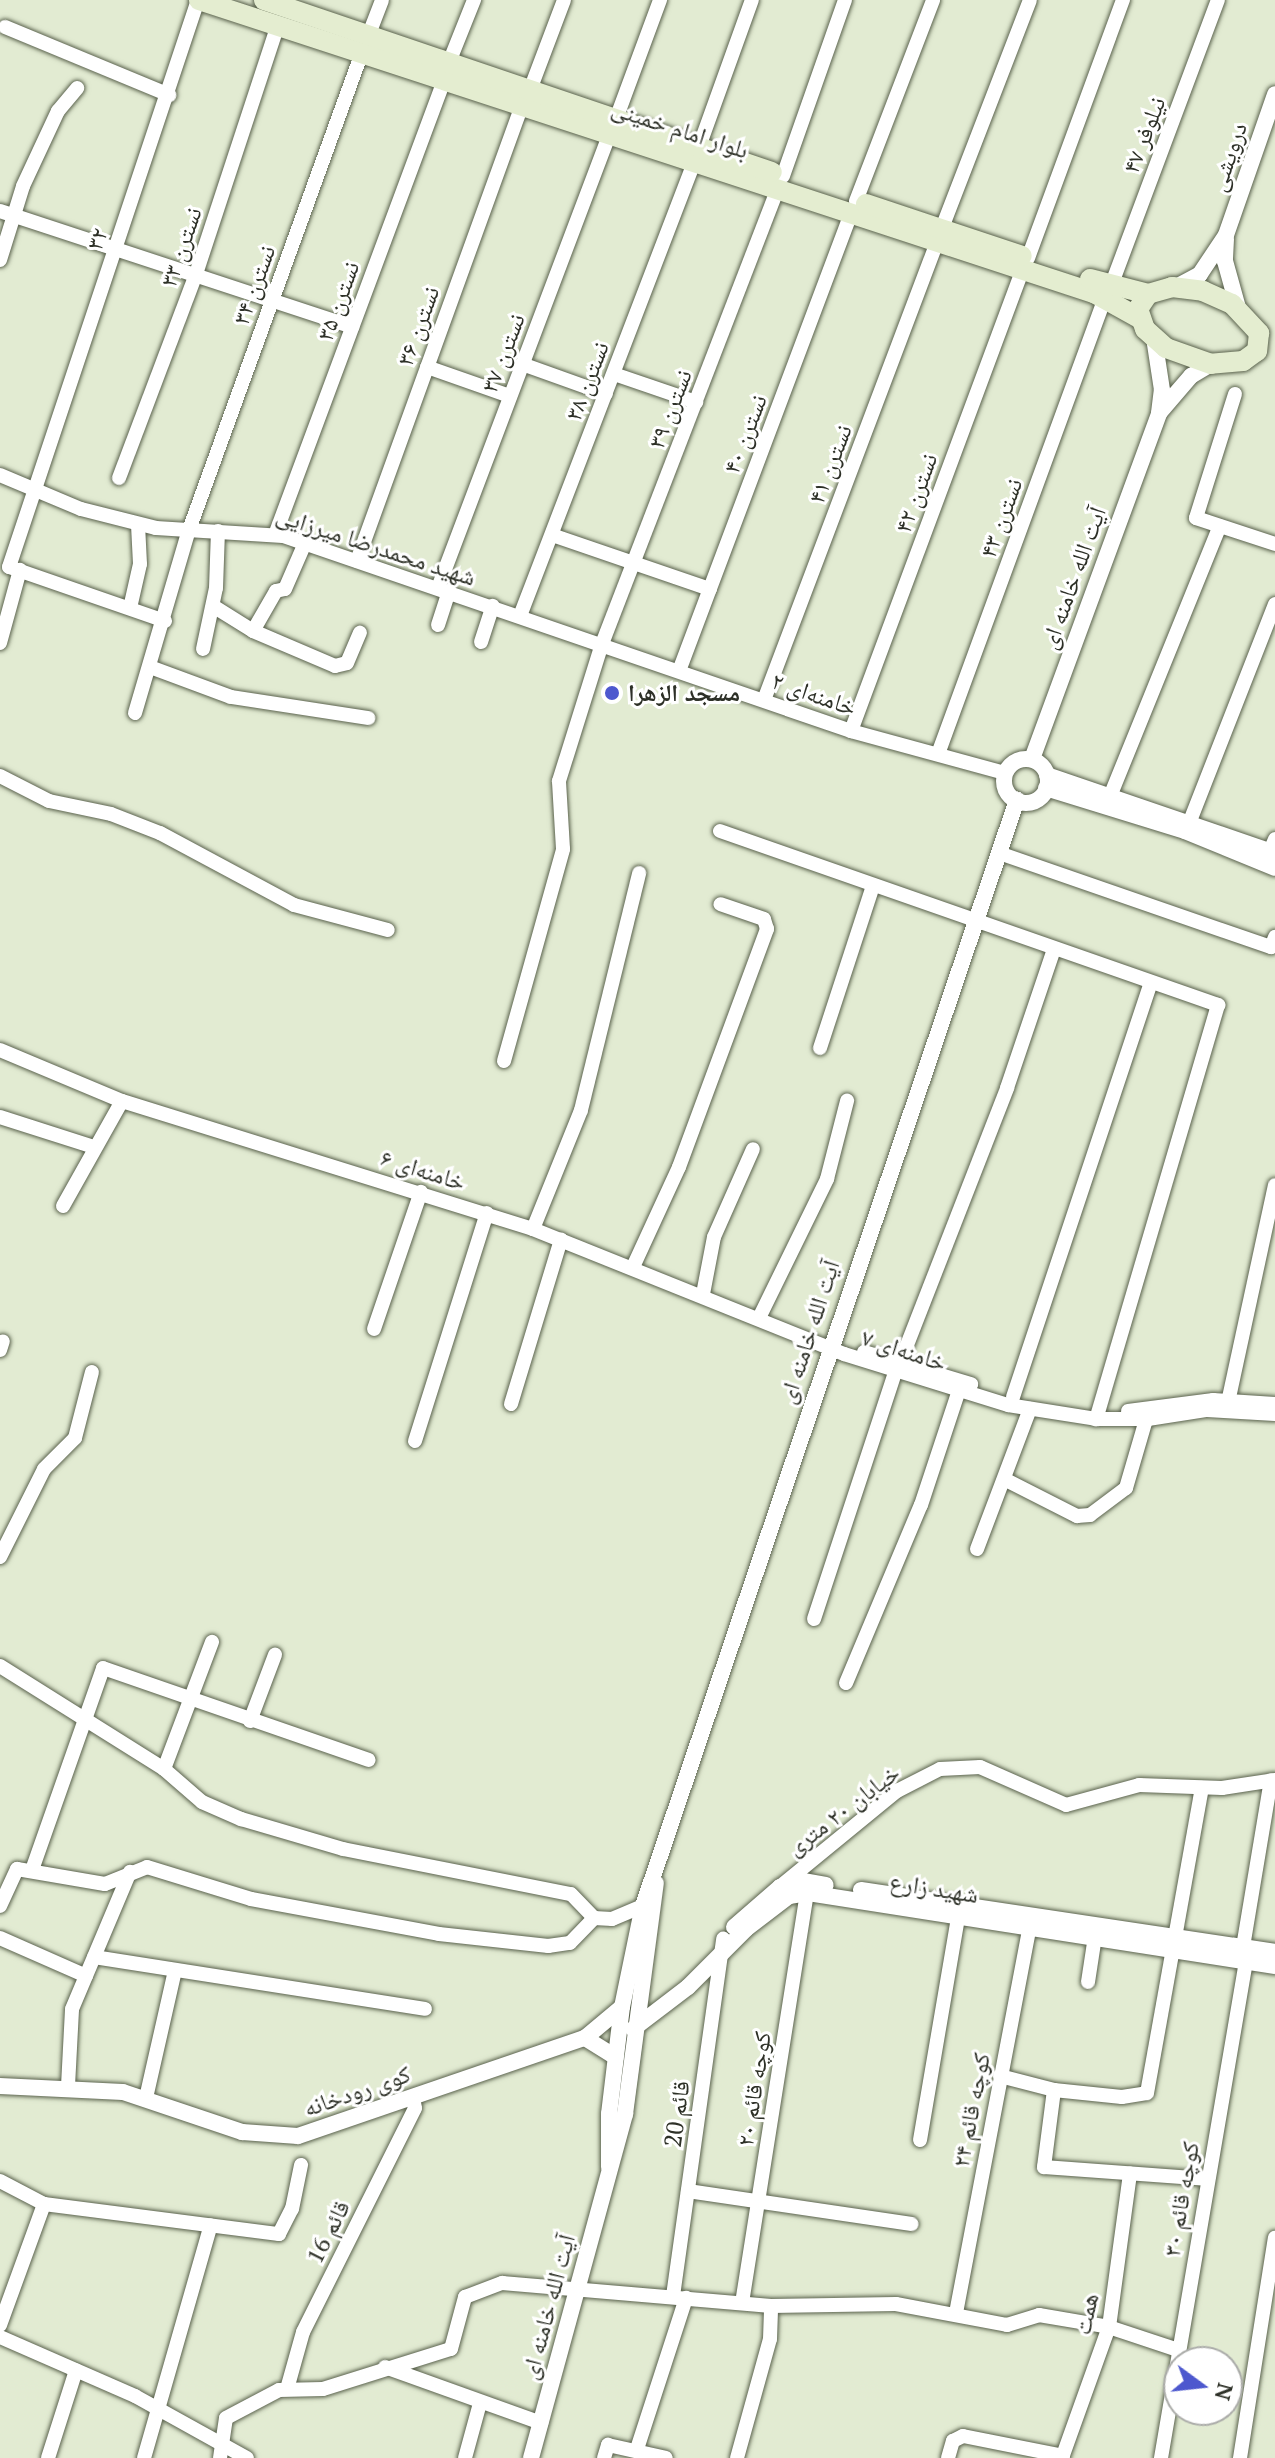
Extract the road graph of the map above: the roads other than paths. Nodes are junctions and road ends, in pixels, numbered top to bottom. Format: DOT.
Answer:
graph roads {
  1 [pos="198,0"];
  2 [pos="264,0"];
  3 [pos="382,0"];
  4 [pos="474,0"];
  5 [pos="564,0"];
  6 [pos="660,0"];
  7 [pos="752,0"];
  8 [pos="845,0"];
  9 [pos="933,0"];
  10 [pos="1030,0"];
  11 [pos="1123,0"];
  12 [pos="1218,0"];
  13 [pos="286,4"];
  14 [pos="277,27"];
  15 [pos="2,29"];
  16 [pos="369,34"];
  17 [pos="361,55"];
  18 [pos="450,60"];
  19 [pos="443,83"];
  20 [pos="77,88"];
  21 [pos="1275,94"];
  22 [pos="169,95"];
  23 [pos="525,99"];
  24 [pos="613,126"];
  25 [pos="697,154"];
  26 [pos="780,183"];
  27 [pos="854,207"];
  28 [pos="7,213"];
  29 [pos="939,235"];
  30 [pos="1226,235"];
  31 [pos="116,252"];
  32 [pos="0,260"];
  33 [pos="1025,264"];
  34 [pos="195,277"];
  35 [pos="1176,287"];
  36 [pos="1108,292"];
  37 [pos="1148,294"];
  38 [pos="272,301"];
  39 [pos="1238,308"];
  40 [pos="1139,318"];
  41 [pos="1253,323"];
  42 [pos="352,327"];
  43 [pos="1154,338"];
  44 [pos="1275,342"];
  45 [pos="1275,359"];
  46 [pos="1243,361"];
  47 [pos="522,364"];
  48 [pos="1211,364"];
  49 [pos="427,367"];
  50 [pos="614,374"];
  51 [pos="606,394"];
  52 [pos="1235,394"];
  53 [pos="510,396"];
  54 [pos="696,402"];
  55 [pos="1159,413"];
  56 [pos="0,475"];
  57 [pos="119,478"];
  58 [pos="31,489"];
  59 [pos="138,524"];
  60 [pos="1220,526"];
  61 [pos="189,530"];
  62 [pos="218,531"];
  63 [pos="275,535"];
  64 [pos="552,535"];
  65 [pos="305,543"];
  66 [pos="1275,544"];
  67 [pos="357,561"];
  68 [pos="634,562"];
  69 [pos="10,568"];
  70 [pos="710,589"];
  71 [pos="444,590"];
  72 [pos="1275,604"];
  73 [pos="213,606"];
  74 [pos="493,606"];
  75 [pos="130,608"];
  76 [pos="520,616"];
  77 [pos="165,621"];
  78 [pos="438,625"];
  79 [pos="253,631"];
  80 [pos="360,633"];
  81 [pos="481,642"];
  82 [pos="0,643"];
  83 [pos="602,644"];
  84 [pos="203,649"];
  85 [pos="150,667"];
  86 [pos="679,671"];
  87 [pos="764,700"];
  88 [pos="135,713"];
  89 [pos="368,718"];
  90 [pos="851,731"];
  91 [pos="938,754"];
  92 [pos="1032,759"];
  93 [pos="1005,773"];
  94 [pos="0,776"];
  95 [pos="1046,782"];
  96 [pos="1111,794"];
  97 [pos="1017,800"];
  98 [pos="1190,821"];
  99 [pos="720,831"];
  100 [pos="1273,848"];
  101 [pos="999,853"];
  102 [pos="1275,868"];
  103 [pos="639,873"];
  104 [pos="873,886"];
  105 [pos="720,904"];
  106 [pos="974,921"];
  107 [pos="388,930"];
  108 [pos="1273,942"];
  109 [pos="1054,949"];
  110 [pos="1150,984"];
  111 [pos="820,1048"];
  112 [pos="0,1050"];
  113 [pos="504,1061"];
  114 [pos="122,1101"];
  115 [pos="847,1101"];
  116 [pos="0,1117"];
  117 [pos="94,1147"];
  118 [pos="753,1149"];
  119 [pos="1275,1185"];
  120 [pos="421,1192"];
  121 [pos="63,1206"];
  122 [pos="487,1213"];
  123 [pos="533,1229"];
  124 [pos="561,1239"];
  125 [pos="633,1267"];
  126 [pos="703,1294"];
  127 [pos="760,1316"];
  128 [pos="374,1329"];
  129 [pos="829,1344"];
  130 [pos="897,1368"];
  131 [pos="92,1372"];
  132 [pos="959,1390"];
  133 [pos="1013,1397"];
  134 [pos="511,1404"];
  135 [pos="1275,1404"];
  136 [pos="1227,1406"];
  137 [pos="1030,1409"];
  138 [pos="1096,1414"];
  139 [pos="1148,1414"];
  140 [pos="1275,1414"];
  141 [pos="415,1441"];
  142 [pos="1006,1480"];
  143 [pos="977,1549"];
  144 [pos="0,1557"];
  145 [pos="814,1619"];
  146 [pos="212,1642"];
  147 [pos="275,1655"];
  148 [pos="0,1666"];
  149 [pos="846,1683"];
  150 [pos="194,1698"];
  151 [pos="86,1720"];
  152 [pos="250,1721"];
  153 [pos="369,1760"];
  154 [pos="164,1769"];
  155 [pos="1273,1780"];
  156 [pos="1202,1788"];
  157 [pos="24,1870"];
  158 [pos="131,1872"];
  159 [pos="656,1882"];
  160 [pos="808,1887"];
  161 [pos="780,1895"];
  162 [pos="0,1905"];
  163 [pos="643,1906"];
  164 [pos="958,1911"];
  165 [pos="594,1918"];
  166 [pos="1030,1922"];
  167 [pos="1095,1931"];
  168 [pos="0,1938"];
  169 [pos="1172,1943"];
  170 [pos="723,1945"];
  171 [pos="1275,1952"];
  172 [pos="1245,1954"];
  173 [pos="94,1957"];
  174 [pos="1275,1966"];
  175 [pos="175,1970"];
  176 [pos="86,1976"];
  177 [pos="1088,1982"];
  178 [pos="425,2009"];
  179 [pos="630,2016"];
  180 [pos="585,2038"];
  181 [pos="616,2057"];
  182 [pos="1000,2076"];
  183 [pos="0,2086"];
  184 [pos="68,2086"];
  185 [pos="1054,2090"];
  186 [pos="146,2098"];
  187 [pos="413,2098"];
  188 [pos="920,2140"];
  189 [pos="301,2165"];
  190 [pos="609,2167"];
  191 [pos="1130,2173"];
  192 [pos="1206,2179"];
  193 [pos="0,2181"];
  194 [pos="688,2191"];
  195 [pos="758,2200"];
  196 [pos="44,2204"];
  197 [pos="912,2224"];
  198 [pos="211,2225"];
  199 [pos="1275,2238"];
  200 [pos="579,2287"];
  201 [pos="680,2297"];
  202 [pos="742,2303"];
  203 [pos="771,2306"];
  204 [pos="956,2313"];
  205 [pos="0,2325"];
  206 [pos="1109,2327"];
  207 [pos="0,2337"];
  208 [pos="1166,2346"];
  209 [pos="1179,2346"];
  210 [pos="385,2367"];
  211 [pos="76,2370"];
  212 [pos="287,2389"];
  213 [pos="480,2403"];
  214 [pos="157,2410"];
  215 [pos="541,2423"];
  216 [pos="1166,2426"];
  217 [pos="637,2449"];
  218 [pos="221,2452"];
  219 [pos="606,2452"];
  220 [pos="1011,2453"];
  221 [pos="1062,2457"];
  222 [pos="48,2458"];
  223 [pos="144,2458"];
  224 [pos="247,2458"];
  225 [pos="465,2458"];
  226 [pos="531,2458"];
  227 [pos="666,2458"];
  228 [pos="737,2458"];
  229 [pos="948,2458"];
  230 [pos="1161,2458"];
  231 [pos="1240,2458"];
  1 -- 14 [label="main road, بلوار امام خمینی"];
  1 -- 22 [label="street, ۳۲"];
  2 -- 13 [label="main road, بلوار امام خمینی"];
  3 -- 16 [label="street"];
  4 -- 18 [label="street"];
  5 -- 23 [label="street, نسترن ۳۶"];
  6 -- 24 [label="street, نسترن ۳۷"];
  7 -- 25 [label="street, نسترن ۳۸"];
  8 -- 26 [label="street, نسترن ۳۹"];
  9 -- 27 [label="street, نسترن ۴۰"];
  10 -- 29 [label="street, نسترن ۴۱"];
  11 -- 33 [label="street, نسترن ۴۲"];
  12 -- 36 [label="street, نیلوفر ۴۷"];
  13 -- 16 [label="main road, بلوار امام خمینی"];
  14 -- 17 [label="main road, بلوار امام خمینی"];
  14 -- 34 [label="street, نسترن ۳۳"];
  15 -- 22 [label="street"];
  16 -- 18 [label="main road, بلوار امام خمینی"];
  17 -- 19 [label="main road, بلوار امام خمینی"];
  17 -- 38 [label="street, نسترن ۳۴"];
  18 -- 23 [label="main road, بلوار امام خمینی"];
  19 -- 23 [label="main road, بلوار امام خمینی"];
  19 -- 42 [label="street, نسترن ۳۵"];
  20 -- 28 [label="street"];
  21 -- 30 [label="street, درویشی"];
  22 -- 31 [label="street, ۳۲"];
  23 -- 24 [label="main road, بلوار امام خمینی"];
  23 -- 49 [label="street, نسترن ۳۶"];
  24 -- 25 [label="main road, بلوار امام خمینی"];
  24 -- 47 [label="street, نسترن ۳۷"];
  25 -- 26 [label="main road, بلوار امام خمینی"];
  25 -- 50 [label="street, نسترن ۳۸"];
  26 -- 27 [label="main road, بلوار امام خمینی"];
  26 -- 54 [label="street, نسترن ۳۹"];
  27 -- 29 [label="main road, بلوار امام خمینی"];
  27 -- 70 [label="street, نسترن ۴۰"];
  28 -- 31 [label="street"];
  28 -- 32 [label="street"];
  29 -- 33 [label="main road, بلوار امام خمینی"];
  29 -- 87 [label="street, نسترن ۴۱"];
  30 -- 35 [label="street"];
  30 -- 39 [label="street"];
  31 -- 34 [label="street"];
  31 -- 58 [label="street, ۳۲"];
  33 -- 36 [label="main road, بلوار امام خمینی"];
  33 -- 90 [label="street, نسترن ۴۲"];
  34 -- 38 [label="street"];
  34 -- 57 [label="street, نسترن ۳۳"];
  35 -- 37 [label="main road"];
  35 -- 39 [label="main road"];
  36 -- 37 [label="main road, بلوار امام خمینی"];
  36 -- 40 [label="main road, بلوار امام خمینی"];
  36 -- 91 [label="street, نسترن ۴۳"];
  37 -- 40 [label="main road"];
  38 -- 42 [label="street"];
  38 -- 61 [label="street, نسترن ۳۴"];
  39 -- 41 [label="main road"];
  40 -- 43 [label="main road"];
  41 -- 44 [label="main road"];
  41 -- 46 [label="main road"];
  42 -- 63 [label="street, نسترن ۳۵"];
  43 -- 48 [label="main road"];
  43 -- 55 [label="street"];
  45 -- 46 [label="main road"];
  46 -- 48 [label="main road"];
  47 -- 51 [label="street"];
  47 -- 53 [label="street, نسترن ۳۷"];
  48 -- 55 [label="street"];
  49 -- 53 [label="street"];
  49 -- 67 [label="street, نسترن ۳۶"];
  50 -- 51 [label="street, نسترن ۳۸"];
  50 -- 54 [label="street"];
  51 -- 64 [label="street, نسترن ۳۸"];
  52 -- 60 [label="street"];
  53 -- 71 [label="street, نسترن ۳۷"];
  54 -- 68 [label="street, نسترن ۳۹"];
  55 -- 92 [label="street, آیت الله خامنه ای"];
  56 -- 58 [label="street, شهید محمدرضا میرزایی"];
  58 -- 59 [label="street, شهید محمدرضا میرزایی"];
  58 -- 69 [label="street, ۳۲"];
  59 -- 61 [label="street, شهید محمدرضا میرزایی"];
  59 -- 75 [label="street"];
  60 -- 66 [label="street"];
  60 -- 96 [label="street"];
  61 -- 62 [label="street, شهید محمدرضا میرزایی"];
  61 -- 77 [label="street, نسترن ۳۴"];
  62 -- 63 [label="street, شهید محمدرضا میرزایی"];
  62 -- 73 [label="street"];
  63 -- 65 [label="street, شهید محمدرضا میرزایی"];
  64 -- 68 [label="street"];
  64 -- 76 [label="street, نسترن ۳۸"];
  65 -- 67 [label="street, شهید محمدرضا میرزایی"];
  65 -- 79 [label="street"];
  67 -- 71 [label="street, شهید محمدرضا میرزایی"];
  68 -- 70 [label="street"];
  68 -- 83 [label="street, نسترن ۳۹"];
  69 -- 75 [label="street"];
  69 -- 82 [label="street, ۳۲"];
  70 -- 86 [label="street, نسترن ۴۰"];
  71 -- 74 [label="street, شهید محمدرضا میرزایی"];
  71 -- 78 [label="street, نسترن ۳۷"];
  72 -- 98 [label="street"];
  73 -- 79 [label="street"];
  73 -- 84 [label="street"];
  74 -- 76 [label="street, شهید محمدرضا میرزایی"];
  74 -- 81 [label="street"];
  75 -- 77 [label="street"];
  76 -- 83 [label="street, خامنه‌ای ۲"];
  77 -- 85 [label="street, نسترن ۳۴"];
  79 -- 80 [label="street"];
  83 -- 86 [label="street, خامنه‌ای ۲"];
  83 -- 113 [label="street, نسترن ۳۹"];
  85 -- 88 [label="street, نسترن ۳۴"];
  85 -- 89 [label="street"];
  86 -- 87 [label="street, خامنه‌ای ۲"];
  87 -- 90 [label="street, خامنه‌ای ۲"];
  90 -- 91 [label="street, خامنه‌ای ۲"];
  91 -- 93 [label="street, خامنه‌ای ۲"];
  92 -- 93 [label="street"];
  92 -- 95 [label="street"];
  93 -- 97 [label="street"];
  94 -- 107 [label="street"];
  95 -- 96 [label="street"];
  95 -- 97 [label="street"];
  95 -- 102 [label="street"];
  96 -- 98 [label="street"];
  97 -- 101 [label="street, آیت الله خامنه ای"];
  98 -- 100 [label="street"];
  99 -- 104 [label="street"];
  101 -- 106 [label="street, آیت الله خامنه ای"];
  101 -- 108 [label="street"];
  103 -- 123 [label="street"];
  104 -- 106 [label="street"];
  104 -- 111 [label="street"];
  105 -- 125 [label="street"];
  106 -- 109 [label="street"];
  106 -- 129 [label="street, آیت الله خامنه ای"];
  109 -- 110 [label="street"];
  109 -- 130 [label="street"];
  110 -- 133 [label="street"];
  110 -- 138 [label="street"];
  112 -- 114 [label="street, خامنه‌ای ۶"];
  114 -- 117 [label="street"];
  114 -- 120 [label="street, خامنه‌ای ۶"];
  115 -- 127 [label="street"];
  116 -- 117 [label="street"];
  117 -- 121 [label="street"];
  118 -- 126 [label="street"];
  119 -- 136 [label="street"];
  120 -- 122 [label="street, خامنه‌ای ۶"];
  120 -- 128 [label="street"];
  122 -- 123 [label="street, خامنه‌ای ۶"];
  122 -- 141 [label="street"];
  123 -- 124 [label="street, خامنه‌ای ۶"];
  124 -- 125 [label="street, خامنه‌ای ۶"];
  124 -- 134 [label="street"];
  125 -- 126 [label="street, خامنه‌ای ۶"];
  126 -- 127 [label="street, خامنه‌ای ۶"];
  127 -- 129 [label="street, خامنه‌ای ۶"];
  129 -- 130 [label="street, خامنه‌ای ۷"];
  129 -- 159 [label="street, آیت الله خامنه ای"];
  130 -- 132 [label="street, خامنه‌ای ۷"];
  130 -- 133 [label="street, خامنه‌ای ۷"];
  130 -- 145 [label="street"];
  131 -- 144 [label="street"];
  132 -- 137 [label="street, خامنه‌ای ۷"];
  132 -- 149 [label="street"];
  133 -- 138 [label="street, خامنه‌ای ۷"];
  135 -- 136 [label="street, خامنه‌ای ۷"];
  136 -- 139 [label="street, خامنه‌ای ۷"];
  136 -- 140 [label="street, خامنه‌ای ۷"];
  137 -- 138 [label="street, خامنه‌ای ۷"];
  137 -- 142 [label="street"];
  138 -- 139 [label="street, خامنه‌ای ۷"];
  139 -- 142 [label="street"];
  142 -- 143 [label="street"];
  146 -- 150 [label="street"];
  147 -- 152 [label="street"];
  148 -- 151 [label="street"];
  150 -- 151 [label="street"];
  150 -- 152 [label="street"];
  150 -- 154 [label="street"];
  151 -- 154 [label="street"];
  151 -- 157 [label="street"];
  152 -- 153 [label="street"];
  154 -- 165 [label="street"];
  155 -- 156 [label="street, خیابان ۲۰ متری"];
  155 -- 172 [label="street, کوچه قائم ۳۰"];
  156 -- 161 [label="street, خیابان ۲۰ متری"];
  156 -- 169 [label="street"];
  157 -- 158 [label="street"];
  157 -- 162 [label="street"];
  158 -- 165 [label="street"];
  158 -- 173 [label="street"];
  159 -- 163 [label="street, آیت الله خامنه ای"];
  159 -- 179 [label="street, آیت الله خامنه ای"];
  160 -- 161 [label="street, شهید زارع"];
  160 -- 164 [label="street, شهید زارع"];
  160 -- 195 [label="street, کوچه قائم ۲۰"];
  161 -- 170 [label="street"];
  163 -- 165 [label="street"];
  163 -- 179 [label="street, آیت الله خامنه ای"];
  164 -- 166 [label="street, شهید زارع"];
  164 -- 188 [label="street"];
  166 -- 167 [label="street, شهید زارع"];
  166 -- 182 [label="street, کوچه قائم ۲۴"];
  167 -- 169 [label="street, شهید زارع"];
  167 -- 177 [label="street"];
  168 -- 176 [label="street"];
  169 -- 172 [label="street, شهید زارع"];
  169 -- 185 [label="street"];
  170 -- 179 [label="street"];
  170 -- 194 [label="street, قائم 20"];
  171 -- 172 [label="street, شهید زارع"];
  172 -- 174 [label="street, شهید زارع"];
  172 -- 192 [label="street, کوچه قائم ۳۰"];
  173 -- 175 [label="street"];
  173 -- 176 [label="street"];
  175 -- 178 [label="street"];
  175 -- 186 [label="street"];
  176 -- 184 [label="street"];
  179 -- 180 [label="street"];
  179 -- 181 [label="street, آیت الله خامنه ای"];
  179 -- 190 [label="street, آیت الله خامنه ای"];
  180 -- 181 [label="street"];
  180 -- 187 [label="street, کوی رودخانه"];
  181 -- 190 [label="street, آیت الله خامنه ای"];
  182 -- 185 [label="street"];
  182 -- 204 [label="street, کوچه قائم ۲۴"];
  183 -- 184 [label="street, کوی رودخانه"];
  184 -- 186 [label="street, کوی رودخانه"];
  185 -- 191 [label="street"];
  186 -- 187 [label="street, کوی رودخانه"];
  187 -- 212 [label="street, قائم 16"];
  189 -- 198 [label="street"];
  190 -- 200 [label="street, آیت الله خامنه ای"];
  191 -- 192 [label="street"];
  191 -- 206 [label="street, همت"];
  192 -- 209 [label="street, کوچه قائم ۳۰"];
  193 -- 196 [label="street"];
  194 -- 195 [label="street"];
  194 -- 201 [label="street, قائم 20"];
  195 -- 197 [label="street"];
  195 -- 202 [label="street, کوچه قائم ۲۰"];
  196 -- 198 [label="street"];
  196 -- 205 [label="street"];
  198 -- 214 [label="street"];
  199 -- 231 [label="street"];
  200 -- 201 [label="street"];
  200 -- 210 [label="street"];
  200 -- 215 [label="street, آیت الله خامنه ای"];
  201 -- 202 [label="street"];
  201 -- 217 [label="street, قائم 20"];
  202 -- 203 [label="street"];
  203 -- 204 [label="street"];
  203 -- 228 [label="street"];
  204 -- 206 [label="street"];
  206 -- 208 [label="street"];
  206 -- 221 [label="street, همت"];
  207 -- 211 [label="street"];
  210 -- 212 [label="street"];
  210 -- 213 [label="street"];
  211 -- 214 [label="street"];
  211 -- 222 [label="street"];
  212 -- 218 [label="street"];
  213 -- 215 [label="street"];
  213 -- 225 [label="street"];
  214 -- 218 [label="street"];
  214 -- 223 [label="street"];
  215 -- 226 [label="street, آیت الله خامنه ای"];
  216 -- 230 [label="street, کوچه قائم ۳۰"];
  217 -- 219 [label="street"];
  217 -- 227 [label="street"];
  218 -- 224 [label="street"];
  220 -- 221 [label="street"];
  220 -- 229 [label="street"];
}
